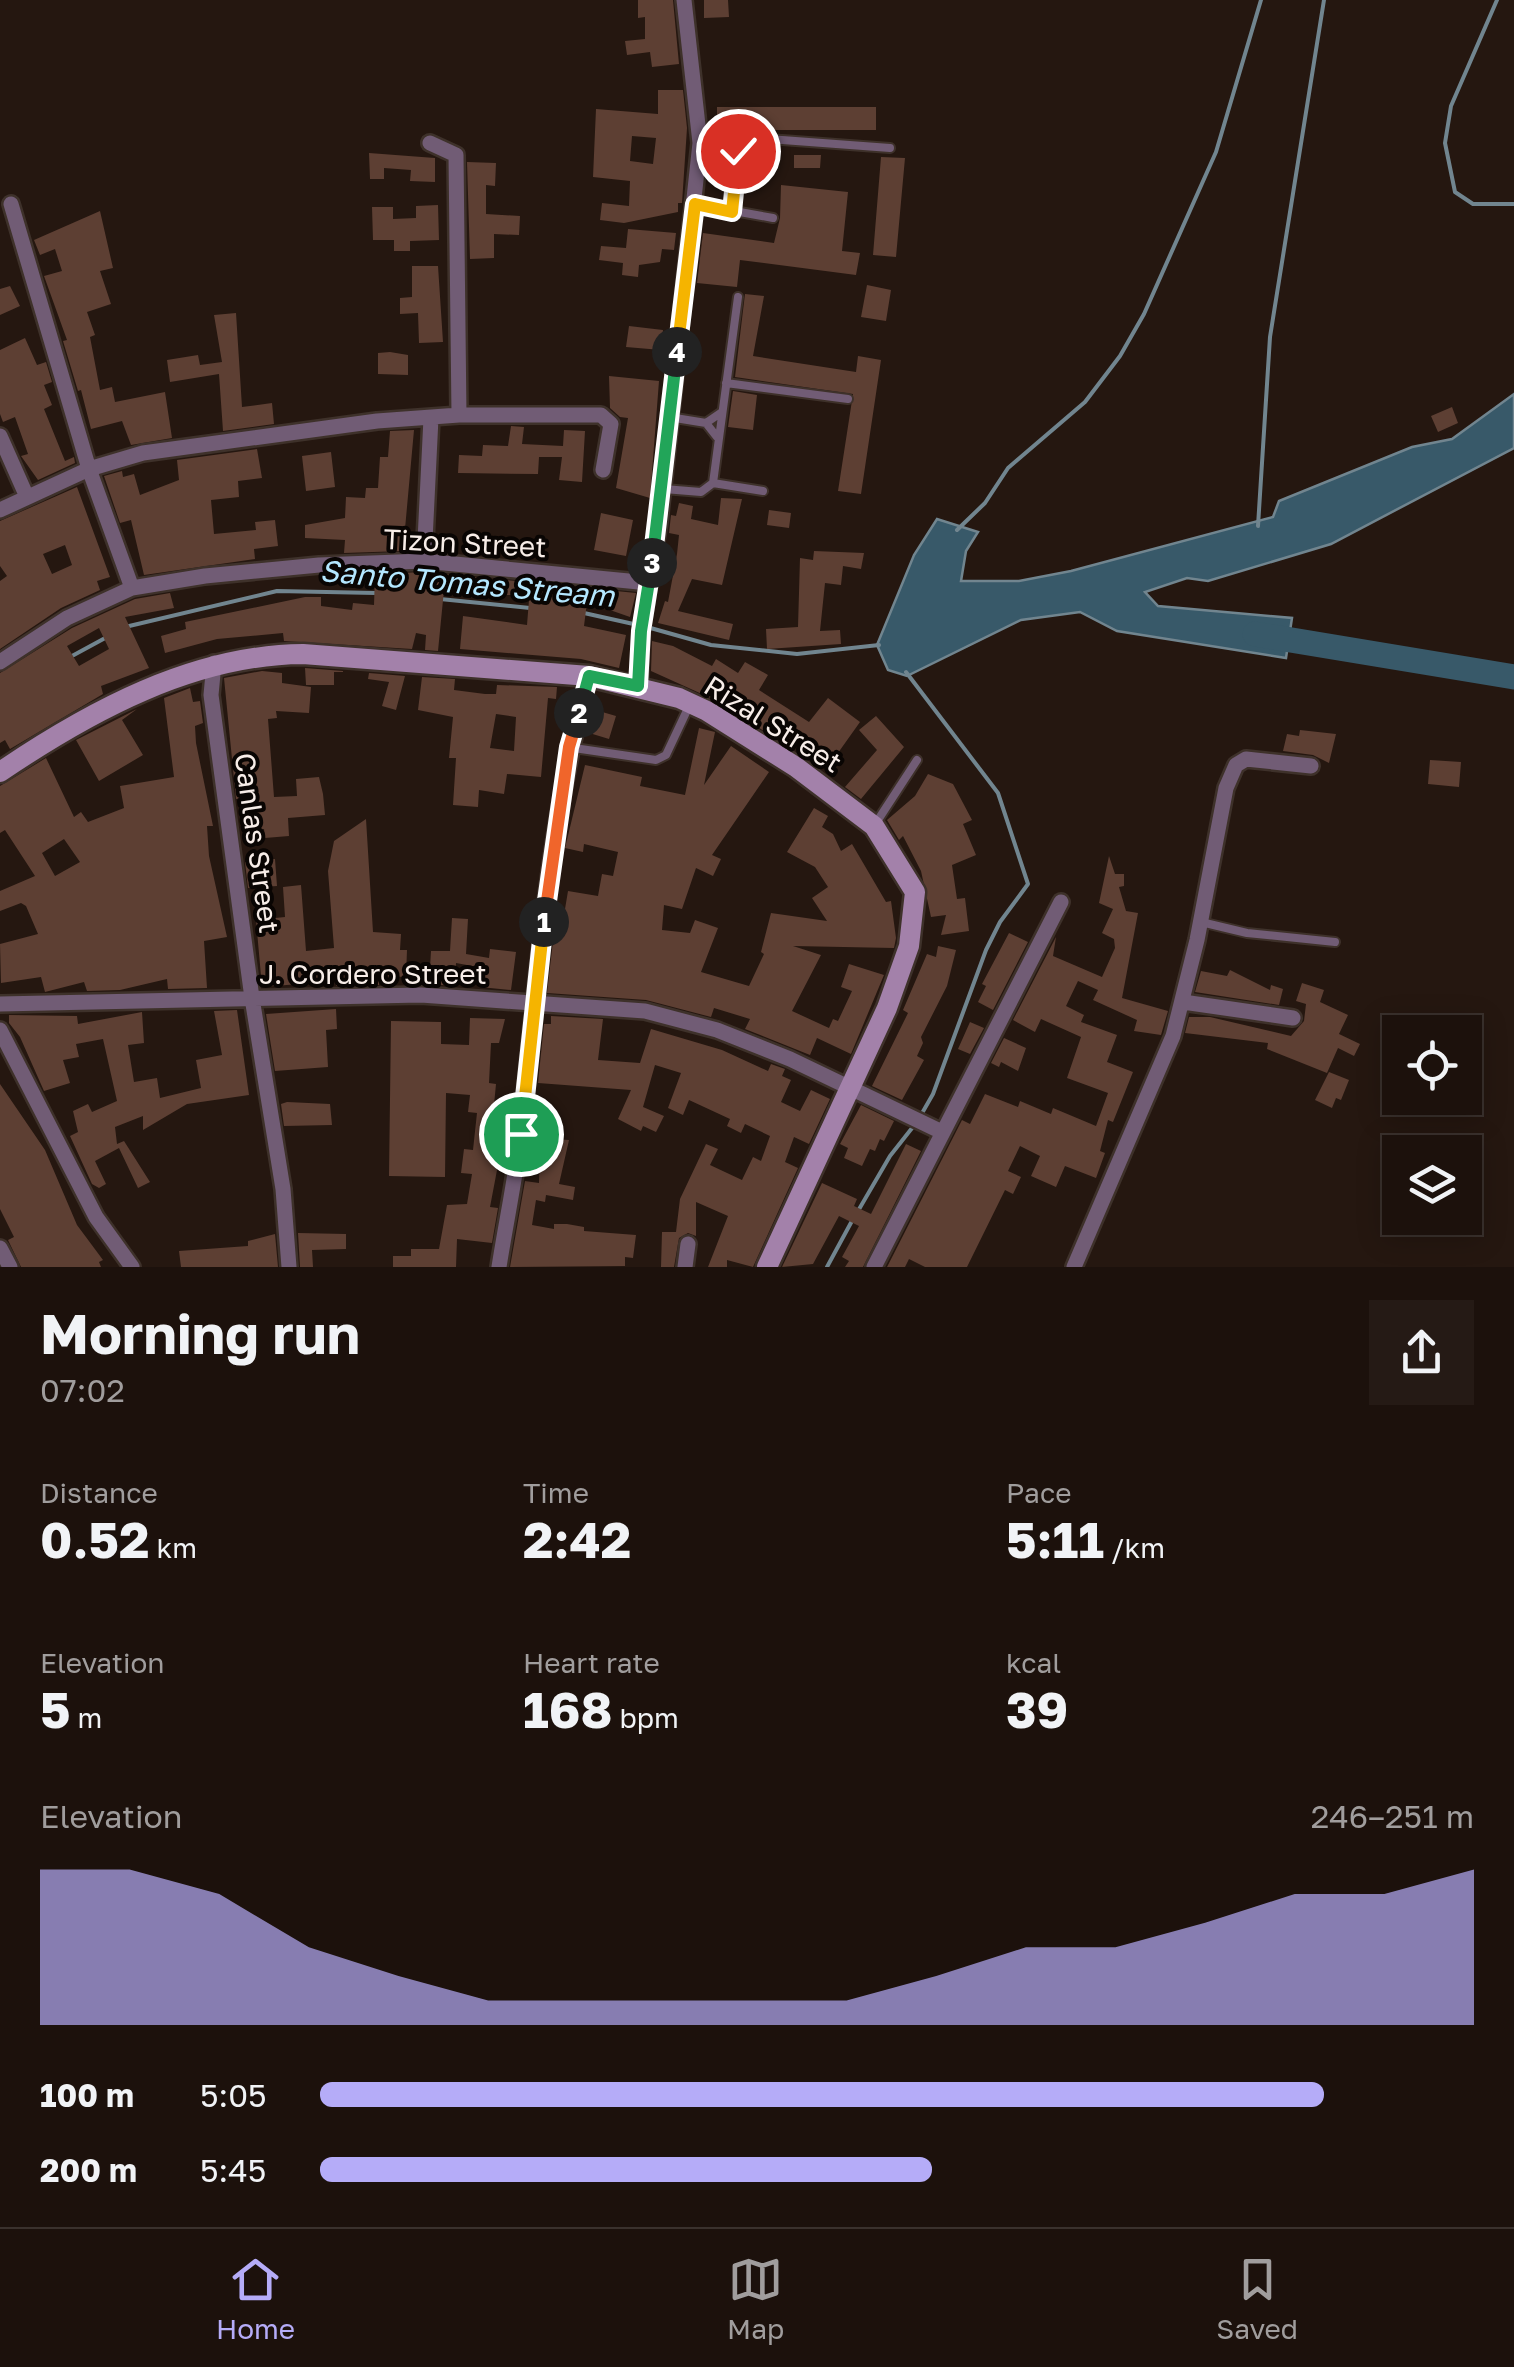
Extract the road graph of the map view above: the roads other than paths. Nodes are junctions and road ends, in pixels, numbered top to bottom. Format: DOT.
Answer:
graph roads {
  1 [pos="684,0"];
  2 [pos="430,144"];
  3 [pos="890,148"];
  4 [pos="11,204"];
  5 [pos="695,204"];
  6 [pos="732,212"];
  7 [pos="772,218"];
  8 [pos="738,296"];
  9 [pos="726,383"];
  10 [pos="848,399"];
  11 [pos="722,412"];
  12 [pos="459,415"];
  13 [pos="669,417"];
  14 [pos="432,418"];
  15 [pos="706,423"];
  16 [pos="0,436"];
  17 [pos="717,437"];
  18 [pos="89,469"];
  19 [pos="603,470"];
  20 [pos="713,483"];
  21 [pos="660,488"];
  22 [pos="763,491"];
  23 [pos="27,498"];
  24 [pos="0,510"];
  25 [pos="424,561"];
  26 [pos="648,583"];
  27 [pos="132,588"];
  28 [pos="0,662"];
  29 [pos="214,663"];
  30 [pos="589,676"];
  31 [pos="638,686"];
  32 [pos="690,703"];
  33 [pos="569,747"];
  34 [pos="917,760"];
  35 [pos="1311,766"];
  36 [pos="0,772"];
  37 [pos="874,826"];
  38 [pos="1061,902"];
  39 [pos="1201,922"];
  40 [pos="1334,942"];
  41 [pos="252,998"];
  42 [pos="532,1001"];
  43 [pos="1184,1002"];
  44 [pos="0,1004"];
  45 [pos="1293,1018"];
  46 [pos="0,1030"];
  47 [pos="849,1091"];
  48 [pos="942,1132"];
  49 [pos="688,1244"];
  50 [pos="0,1248"];
  51 [pos="10,1267"];
  52 [pos="132,1267"];
  53 [pos="289,1267"];
  54 [pos="499,1267"];
  55 [pos="685,1267"];
  56 [pos="767,1267"];
  57 [pos="874,1267"];
  58 [pos="1074,1267"];
  1 -- 5 [label="street"];
  2 -- 12 [label="street"];
  3 -- 6 [label="lane"];
  4 -- 18 [label="street"];
  5 -- 6 [label="lane"];
  5 -- 13 [label="street"];
  6 -- 7 [label="lane"];
  8 -- 9 [label="lane"];
  9 -- 10 [label="lane"];
  9 -- 11 [label="lane"];
  11 -- 15 [label="lane"];
  11 -- 17 [label="lane"];
  12 -- 14 [label="street"];
  12 -- 19 [label="street"];
  13 -- 15 [label="lane"];
  13 -- 21 [label="street"];
  14 -- 18 [label="street"];
  14 -- 25 [label="street"];
  15 -- 17 [label="lane"];
  16 -- 23 [label="street"];
  17 -- 20 [label="lane"];
  18 -- 23 [label="street"];
  18 -- 27 [label="street"];
  20 -- 21 [label="lane"];
  20 -- 22 [label="lane"];
  21 -- 26 [label="street"];
  23 -- 24 [label="street"];
  25 -- 26 [label="street, Tizon Street"];
  25 -- 27 [label="street, Tizon Street"];
  26 -- 31 [label="street"];
  27 -- 28 [label="street, Tizon Street"];
  29 -- 30 [label="street, Rizal Street"];
  29 -- 36 [label="street, Rizal Street"];
  29 -- 41 [label="street, Canlas Street"];
  30 -- 31 [label="street, Rizal Street"];
  30 -- 33 [label="street"];
  31 -- 32 [label="street, Rizal Street"];
  32 -- 33 [label="lane"];
  32 -- 37 [label="street, Rizal Street"];
  33 -- 42 [label="street"];
  34 -- 37 [label="lane"];
  35 -- 39 [label="street"];
  37 -- 47 [label="street, Rizal Street"];
  38 -- 48 [label="street"];
  39 -- 40 [label="lane"];
  39 -- 43 [label="street"];
  41 -- 42 [label="street, J. Cordero Street"];
  41 -- 44 [label="street, J. Cordero Street"];
  41 -- 53 [label="street, Canlas Street"];
  42 -- 47 [label="street, J. Cordero Street"];
  42 -- 54 [label="street"];
  43 -- 45 [label="street"];
  43 -- 58 [label="street"];
  46 -- 52 [label="street"];
  47 -- 48 [label="street, J. Cordero Street"];
  47 -- 56 [label="street, Rizal Street"];
  48 -- 57 [label="street"];
  49 -- 55 [label="street"];
  50 -- 51 [label="street"];
}
